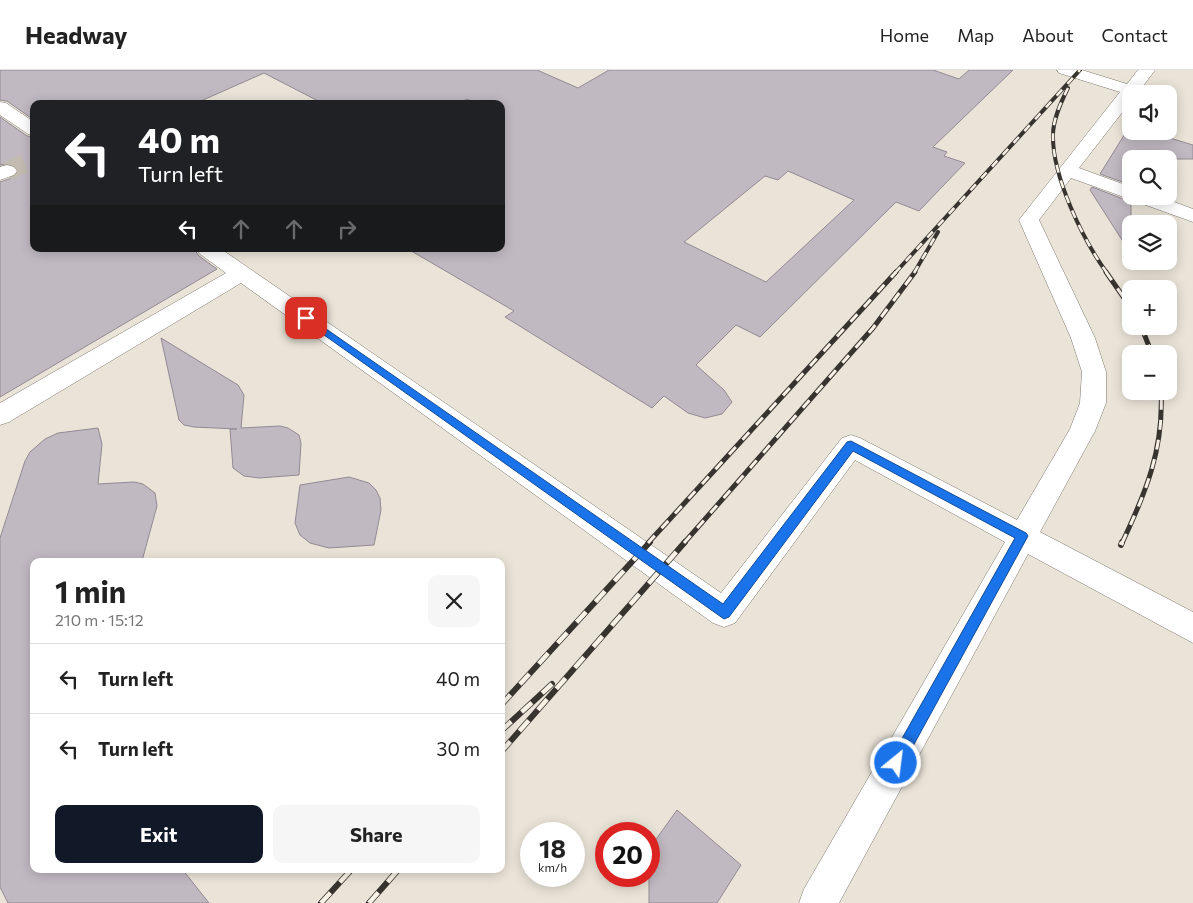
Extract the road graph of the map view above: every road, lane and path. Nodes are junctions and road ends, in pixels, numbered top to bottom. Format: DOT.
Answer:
graph roads {
  1 [pos="1065,70"];
  2 [pos="1147,70"];
  3 [pos="1135,85"];
  4 [pos="1122,87"];
  5 [pos="1122,101"];
  6 [pos="0,107"];
  7 [pos="30,127"];
  8 [pos="1067,170"];
  9 [pos="1122,191"];
  10 [pos="1163,205"];
  11 [pos="1193,216"];
  12 [pos="211,252"];
  13 [pos="242,273"];
  14 [pos="0,415"];
  15 [pos="1022,536"];
  16 [pos="1193,628"];
  17 [pos="818,903"];
  1 -- 4 [label="lane"];
  2 -- 3 [label="lane"];
  5 -- 8 [label="lane"];
  6 -- 7 [label="lane"];
  8 -- 9 [label="lane"];
  8 -- 15 [label="lane"];
  10 -- 11 [label="lane"];
  12 -- 13 [label="lane"];
  13 -- 14 [label="lane"];
  13 -- 15 [label="lane"];
  15 -- 16 [label="lane"];
  15 -- 17 [label="lane"];
}
